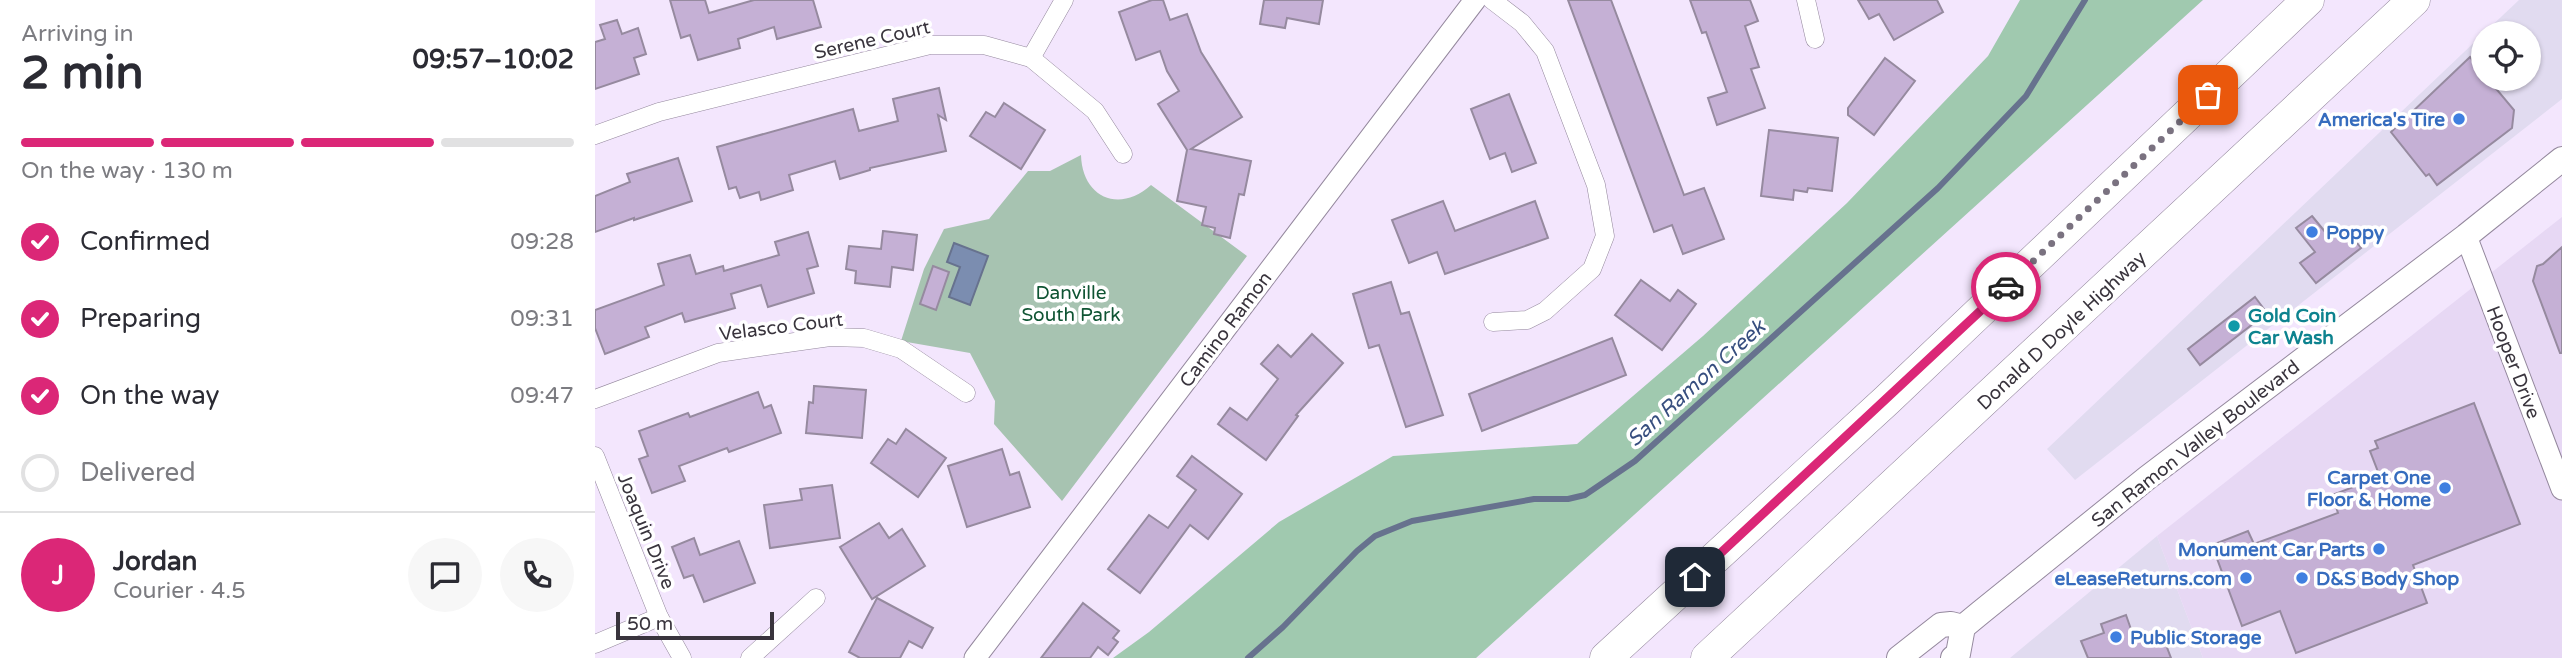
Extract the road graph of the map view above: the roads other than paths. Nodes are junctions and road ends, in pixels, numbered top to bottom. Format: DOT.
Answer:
graph roads {
  1 [pos="1064,0"];
  2 [pos="1475,0"];
  3 [pos="1492,0"];
  4 [pos="1806,0"];
  5 [pos="2308,0"];
  6 [pos="2414,0"];
  7 [pos="1815,39"];
  8 [pos="1031,58"];
  9 [pos="595,135"];
  10 [pos="1123,155"];
  11 [pos="2562,159"];
  12 [pos="2466,236"];
  13 [pos="1493,322"];
  14 [pos="966,393"];
  15 [pos="595,399"];
  16 [pos="595,456"];
  17 [pos="2562,489"];
  18 [pos="816,598"];
  19 [pos="659,617"];
  20 [pos="1963,627"];
  21 [pos="595,644"];
  22 [pos="682,658"];
  23 [pos="750,658"];
  24 [pos="975,658"];
  25 [pos="1606,658"];
  26 [pos="1706,658"];
  27 [pos="1899,658"];
  28 [pos="1952,658"];
  1 -- 8 [label="street"];
  2 -- 24 [label="street, Camino Ramon"];
  3 -- 13 [label="street"];
  4 -- 7 [label="street"];
  5 -- 25 [label="highway"];
  6 -- 26 [label="highway, Donald D Doyle Highway"];
  8 -- 9 [label="street, Serene Court"];
  8 -- 10 [label="street, Serene Court"];
  11 -- 12 [label="main road, San Ramon Valley Boulevard"];
  12 -- 17 [label="street, Hooper Drive"];
  12 -- 20 [label="main road, San Ramon Valley Boulevard"];
  14 -- 15 [label="street, Velasco Court"];
  16 -- 19 [label="street, Joaquin Drive"];
  18 -- 23 [label="street"];
  19 -- 21 [label="street"];
  19 -- 22 [label="street, Joaquin Drive"];
  20 -- 27 [label="main road, San Ramon Valley Boulevard"];
  20 -- 28 [label="main road"];
}
